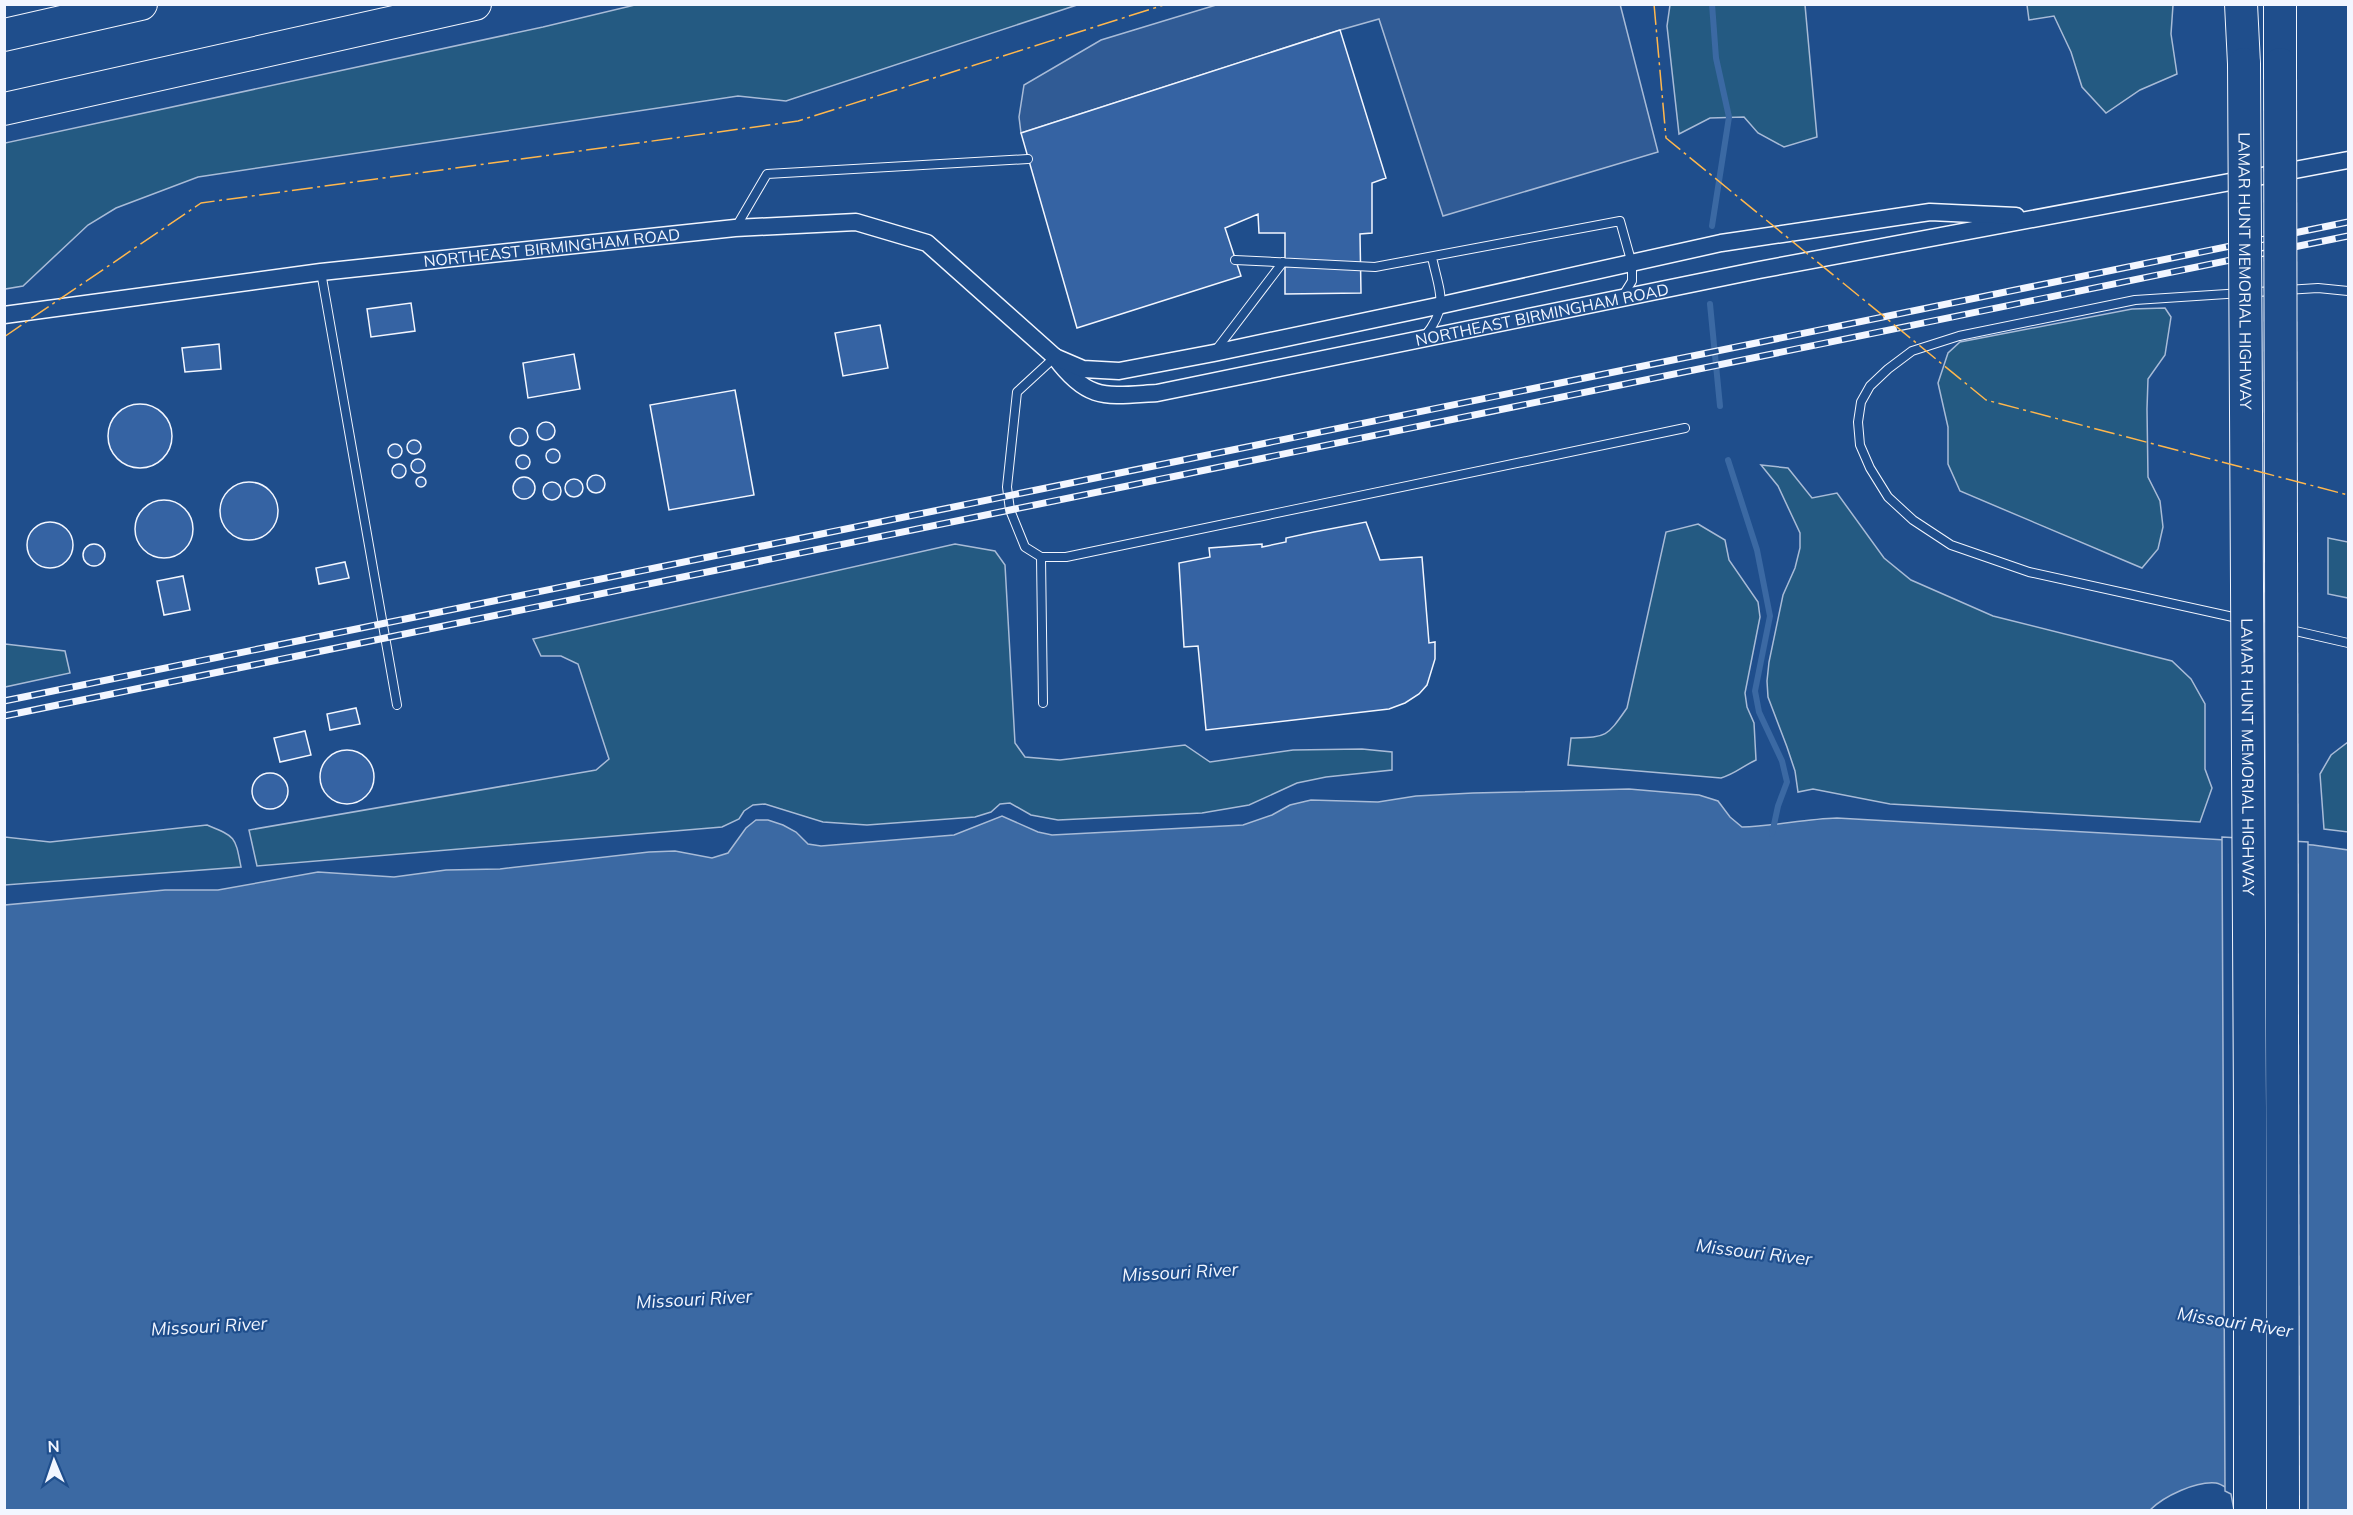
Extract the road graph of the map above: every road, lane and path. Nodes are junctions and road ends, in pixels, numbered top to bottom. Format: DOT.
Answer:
graph roads {
  1 [pos="141,4"];
  2 [pos="474,4"];
  3 [pos="2241,4"];
  4 [pos="2280,4"];
  5 [pos="4,35"];
  6 [pos="4,109"];
  7 [pos="1028,159"];
  8 [pos="2349,160"];
  9 [pos="2043,218"];
  10 [pos="735,228"];
  11 [pos="1432,257"];
  12 [pos="1235,260"];
  13 [pos="1283,262"];
  14 [pos="1632,264"];
  15 [pos="321,272"];
  16 [pos="2349,291"];
  17 [pos="1622,297"];
  18 [pos="1442,305"];
  19 [pos="4,315"];
  20 [pos="1423,338"];
  21 [pos="1214,353"];
  22 [pos="1055,357"];
  23 [pos="1685,428"];
  24 [pos="1041,557"];
  25 [pos="2259,623"];
  26 [pos="2270,625"];
  27 [pos="2349,643"];
  28 [pos="1043,703"];
  29 [pos="397,705"];
  30 [pos="2250,1510"];
  31 [pos="2283,1510"];
  1 -- 5 [label="highway"];
  2 -- 6 [label="highway"];
  3 -- 30 [label="highway, LAMAR HUNT MEMORIAL HIGHWAY, bridge"];
  4 -- 31 [label="highway, LAMAR HUNT MEMORIAL HIGHWAY, bridge"];
  7 -- 10 [label="lane"];
  8 -- 9 [label="street, NORTHEAST BIRMINGHAM ROAD"];
  9 -- 14 [label="street, NORTHEAST BIRMINGHAM ROAD"];
  9 -- 17 [label="street, NORTHEAST BIRMINGHAM ROAD"];
  10 -- 15 [label="street, NORTHEAST BIRMINGHAM ROAD"];
  10 -- 22 [label="street, NORTHEAST BIRMINGHAM ROAD"];
  11 -- 13 [label="lane"];
  11 -- 14 [label="lane"];
  11 -- 18 [label="lane"];
  12 -- 13 [label="lane"];
  13 -- 21 [label="lane"];
  14 -- 17 [label="lane"];
  14 -- 18 [label="street, NORTHEAST BIRMINGHAM ROAD"];
  15 -- 19 [label="street, NORTHEAST BIRMINGHAM ROAD"];
  15 -- 29 [label="lane"];
  16 -- 25 [label="lane"];
  17 -- 20 [label="street, NORTHEAST BIRMINGHAM ROAD"];
  18 -- 20 [label="lane"];
  18 -- 21 [label="street, NORTHEAST BIRMINGHAM ROAD"];
  20 -- 22 [label="street, NORTHEAST BIRMINGHAM ROAD"];
  21 -- 22 [label="street, NORTHEAST BIRMINGHAM ROAD"];
  22 -- 24 [label="lane"];
  23 -- 24 [label="lane"];
  24 -- 28 [label="lane"];
  26 -- 27 [label="lane"];
}
